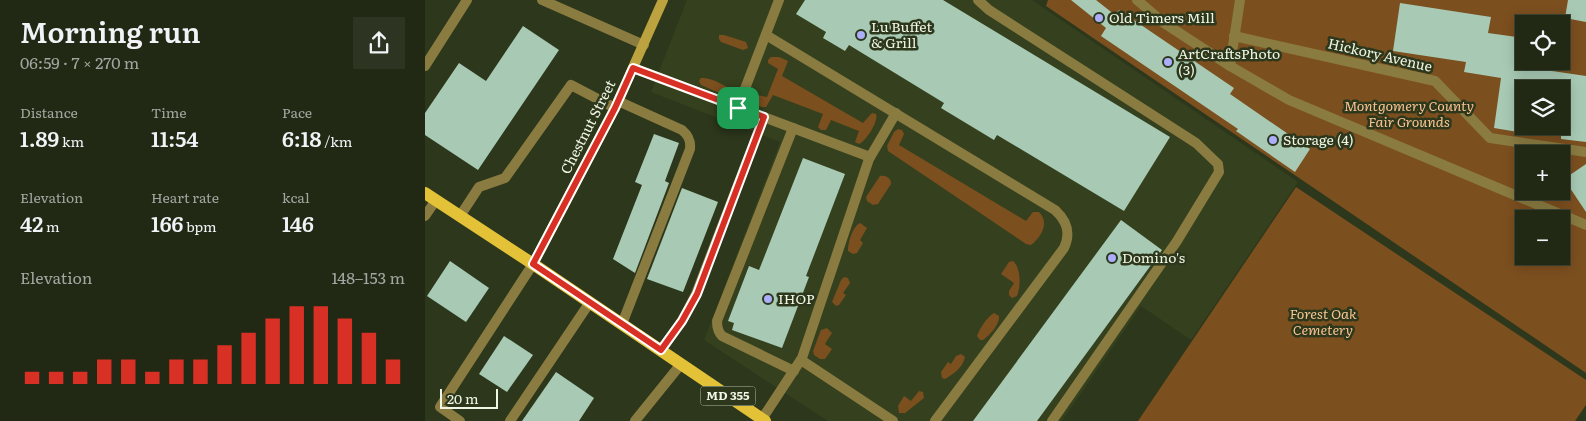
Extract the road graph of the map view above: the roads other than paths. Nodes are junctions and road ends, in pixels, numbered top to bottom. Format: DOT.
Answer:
graph roads {
  1 [pos="467,0"];
  2 [pos="542,0"];
  3 [pos="663,0"];
  4 [pos="779,0"];
  5 [pos="978,0"];
  6 [pos="1137,0"];
  7 [pos="1240,0"];
  8 [pos="766,35"];
  9 [pos="1234,36"];
  10 [pos="644,45"];
  11 [pos="425,66"];
  12 [pos="1230,66"];
  13 [pos="633,68"];
  14 [pos="617,104"];
  15 [pos="738,108"];
  16 [pos="896,114"];
  17 [pos="764,117"];
  18 [pos="793,128"];
  19 [pos="1586,152"];
  20 [pos="870,157"];
  21 [pos="430,197"];
  22 [pos="425,216"];
  23 [pos="460,216"];
  24 [pos="1586,226"];
  25 [pos="533,264"];
  26 [pos="590,302"];
  27 [pos="622,324"];
  28 [pos="661,350"];
  29 [pos="801,360"];
  30 [pos="681,364"];
  31 [pos="794,371"];
  32 [pos="763,420"];
  33 [pos="460,421"];
  34 [pos="510,421"];
  35 [pos="635,421"];
  36 [pos="893,421"];
  37 [pos="935,421"];
  38 [pos="1052,421"];
  1 -- 11 [label="street"];
  2 -- 10 [label="street"];
  3 -- 10 [label="street, Chestnut Street"];
  4 -- 8 [label="street"];
  5 -- 38 [label="street"];
  6 -- 12 [label="street"];
  7 -- 9 [label="street"];
  8 -- 15 [label="street"];
  8 -- 16 [label="street"];
  9 -- 12 [label="street"];
  9 -- 19 [label="street, Hickory Avenue"];
  10 -- 13 [label="street, Chestnut Street"];
  12 -- 24 [label="street"];
  13 -- 14 [label="street, Chestnut Street"];
  13 -- 15 [label="street"];
  14 -- 23 [label="street"];
  14 -- 25 [label="street, Chestnut Street"];
  14 -- 27 [label="street"];
  15 -- 17 [label="street"];
  16 -- 20 [label="street"];
  16 -- 37 [label="street"];
  17 -- 18 [label="street"];
  17 -- 28 [label="street"];
  18 -- 20 [label="street"];
  18 -- 31 [label="street"];
  20 -- 29 [label="street"];
  21 -- 22 [label="street"];
  21 -- 23 [label="main road, MD 355"];
  23 -- 25 [label="main road, MD 355"];
  25 -- 26 [label="main road, MD 355"];
  25 -- 33 [label="street"];
  26 -- 27 [label="main road, MD 355"];
  26 -- 34 [label="street"];
  27 -- 28 [label="main road, MD 355"];
  28 -- 30 [label="main road, MD 355"];
  29 -- 31 [label="street"];
  29 -- 36 [label="street"];
  30 -- 32 [label="main road, MD 355"];
  30 -- 35 [label="street"];
  31 -- 32 [label="street"];
}
